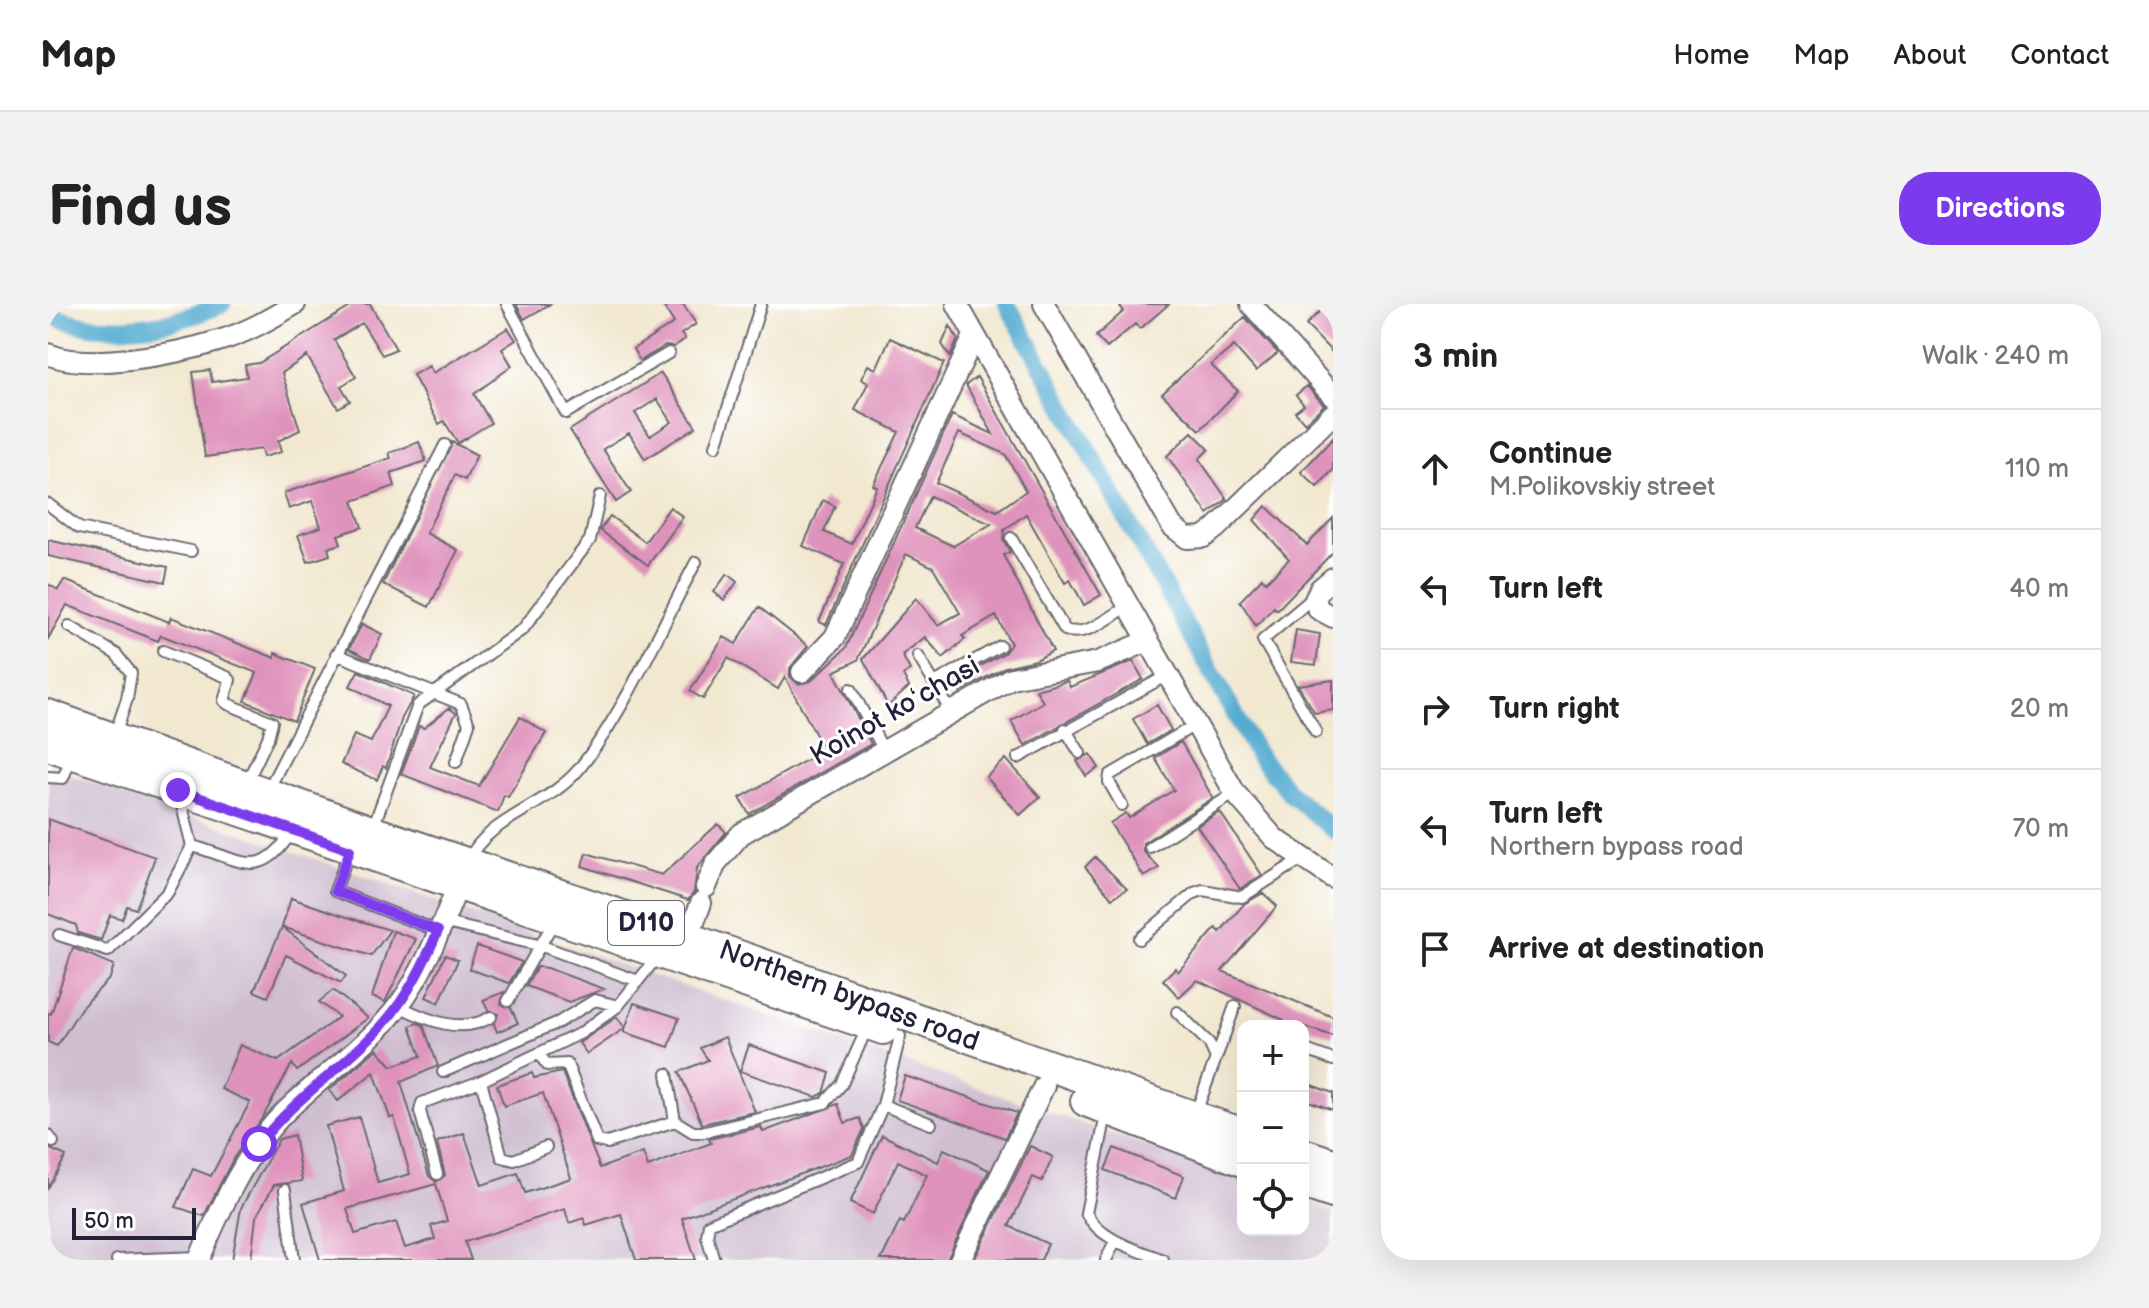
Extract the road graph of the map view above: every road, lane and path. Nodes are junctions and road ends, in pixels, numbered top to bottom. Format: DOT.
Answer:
graph roads {
  1 [pos="295,304"];
  2 [pos="507,304"];
  3 [pos="761,304"];
  4 [pos="957,304"];
  5 [pos="1044,304"];
  6 [pos="1251,304"];
  7 [pos="974,336"];
  8 [pos="669,353"];
  9 [pos="48,354"];
  10 [pos="1333,396"];
  11 [pos="1333,414"];
  12 [pos="445,445"];
  13 [pos="716,446"];
  14 [pos="600,496"];
  15 [pos="48,504"];
  16 [pos="1011,538"];
  17 [pos="191,551"];
  18 [pos="696,562"];
  19 [pos="1333,578"];
  20 [pos="1317,595"];
  21 [pos="1128,606"];
  22 [pos="1333,617"];
  23 [pos="69,626"];
  24 [pos="1148,641"];
  25 [pos="1000,646"];
  26 [pos="163,651"];
  27 [pos="336,654"];
  28 [pos="918,656"];
  29 [pos="802,672"];
  30 [pos="1166,676"];
  31 [pos="934,683"];
  32 [pos="851,689"];
  33 [pos="434,693"];
  34 [pos="950,710"];
  35 [pos="48,715"];
  36 [pos="1195,725"];
  37 [pos="1065,729"];
  38 [pos="1316,732"];
  39 [pos="113,739"];
  40 [pos="60,749"];
  41 [pos="883,749"];
  42 [pos="1080,753"];
  43 [pos="1018,758"];
  44 [pos="456,762"];
  45 [pos="48,777"];
  46 [pos="178,790"];
  47 [pos="256,790"];
  48 [pos="1235,793"];
  49 [pos="1122,805"];
  50 [pos="293,828"];
  51 [pos="360,841"];
  52 [pos="192,846"];
  53 [pos="1150,847"];
  54 [pos="1300,860"];
  55 [pos="463,874"];
  56 [pos="1333,878"];
  57 [pos="440,927"];
  58 [pos="548,933"];
  59 [pos="59,935"];
  60 [pos="688,938"];
  61 [pos="1139,939"];
  62 [pos="661,952"];
  63 [pos="638,981"];
  64 [pos="508,1001"];
  65 [pos="399,1006"];
  66 [pos="618,1006"];
  67 [pos="1235,1006"];
  68 [pos="1177,1012"];
  69 [pos="491,1017"];
  70 [pos="868,1024"];
  71 [pos="900,1036"];
  72 [pos="1309,1051"];
  73 [pos="540,1055"];
  74 [pos="1216,1058"];
  75 [pos="1333,1060"];
  76 [pos="443,1072"];
  77 [pos="667,1074"];
  78 [pos="481,1081"];
  79 [pos="1044,1086"];
  80 [pos="883,1105"];
  81 [pos="1107,1109"];
  82 [pos="1195,1117"];
  83 [pos="675,1121"];
  84 [pos="931,1124"];
  85 [pos="1237,1132"];
  86 [pos="546,1147"];
  87 [pos="1237,1159"];
  88 [pos="437,1174"];
  89 [pos="285,1190"];
  90 [pos="1115,1241"];
  91 [pos="200,1259"];
  92 [pos="117,1260"];
  93 [pos="294,1260"];
  94 [pos="714,1260"];
  95 [pos="960,1260"];
  96 [pos="1106,1260"];
  97 [pos="1163,1260"];
  1 -- 9 [label="street"];
  2 -- 8 [label="lane"];
  3 -- 13 [label="lane"];
  4 -- 7 [label="street"];
  5 -- 11 [label="street"];
  6 -- 10 [label="street"];
  7 -- 21 [label="street"];
  7 -- 29 [label="street"];
  12 -- 27 [label="lane"];
  14 -- 33 [label="lane"];
  15 -- 17 [label="lane"];
  16 -- 21 [label="lane"];
  18 -- 55 [label="lane"];
  19 -- 20 [label="street"];
  20 -- 22 [label="street"];
  20 -- 38 [label="lane"];
  21 -- 24 [label="street"];
  23 -- 39 [label="lane"];
  24 -- 30 [label="street"];
  24 -- 34 [label="street, Koinot koʻchasi"];
  25 -- 31 [label="lane"];
  26 -- 47 [label="lane"];
  27 -- 33 [label="lane"];
  27 -- 47 [label="lane"];
  28 -- 31 [label="lane"];
  30 -- 36 [label="street"];
  30 -- 37 [label="lane"];
  31 -- 34 [label="lane"];
  32 -- 41 [label="lane"];
  33 -- 44 [label="lane"];
  33 -- 51 [label="lane"];
  34 -- 41 [label="street, Koinot koʻchasi"];
  35 -- 39 [label="main road, Northern bypass road / D110"];
  36 -- 48 [label="street"];
  36 -- 49 [label="lane"];
  37 -- 42 [label="lane"];
  37 -- 43 [label="lane"];
  39 -- 47 [label="main road, Northern bypass road / D110"];
  40 -- 45 [label="lane"];
  40 -- 46 [label="main road, Northern bypass road / D110"];
  41 -- 60 [label="street, Koinot koʻchasi"];
  46 -- 50 [label="main road, Northern bypass road / D110"];
  46 -- 52 [label="lane"];
  47 -- 51 [label="main road, Northern bypass road / D110"];
  48 -- 53 [label="lane"];
  48 -- 54 [label="street"];
  50 -- 51 [label="main road, Northern bypass road / D110"];
  50 -- 52 [label="lane"];
  51 -- 55 [label="main road, Northern bypass road / D110"];
  51 -- 57 [label="lane"];
  52 -- 59 [label="lane"];
  54 -- 56 [label="street"];
  54 -- 61 [label="lane"];
  55 -- 57 [label="street"];
  55 -- 58 [label="main road, Northern bypass road / D110"];
  55 -- 60 [label="main road, Northern bypass road / D110"];
  57 -- 58 [label="lane"];
  57 -- 65 [label="street"];
  58 -- 62 [label="main road, Northern bypass road / D110"];
  58 -- 63 [label="lane"];
  58 -- 64 [label="lane"];
  60 -- 82 [label="main road, Northern bypass road / D110"];
  62 -- 63 [label="lane"];
  62 -- 70 [label="main road, Northern bypass road / D110"];
  63 -- 66 [label="lane"];
  65 -- 69 [label="lane"];
  65 -- 91 [label="street"];
  66 -- 73 [label="lane"];
  66 -- 76 [label="lane"];
  67 -- 74 [label="lane"];
  68 -- 74 [label="lane"];
  70 -- 71 [label="main road, Northern bypass road / D110"];
  70 -- 83 [label="lane"];
  71 -- 79 [label="main road, Northern bypass road / D110"];
  71 -- 80 [label="lane"];
  72 -- 75 [label="lane"];
  73 -- 78 [label="lane"];
  73 -- 83 [label="lane"];
  74 -- 82 [label="lane"];
  77 -- 83 [label="lane"];
  78 -- 86 [label="lane"];
  78 -- 88 [label="lane"];
  79 -- 81 [label="main road, Northern bypass road / D110"];
  79 -- 95 [label="street"];
  80 -- 84 [label="lane"];
  80 -- 94 [label="lane"];
  81 -- 87 [label="main road, Northern bypass road / D110"];
  81 -- 90 [label="lane"];
  82 -- 85 [label="main road, Northern bypass road / D110"];
  89 -- 93 [label="lane"];
  90 -- 96 [label="lane"];
  90 -- 97 [label="lane"];
  91 -- 92 [label="lane"];
}
